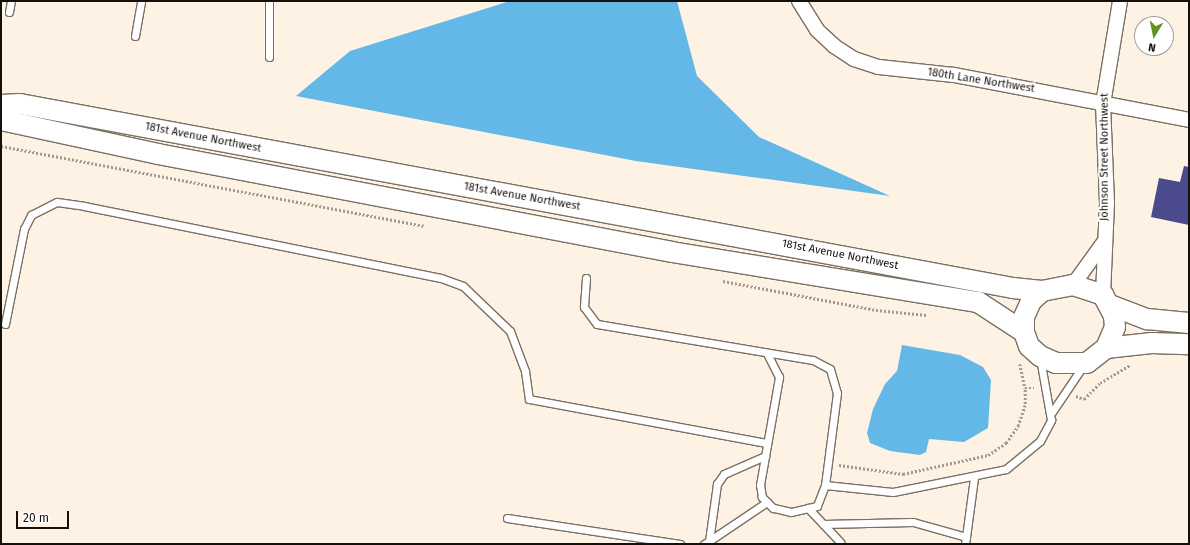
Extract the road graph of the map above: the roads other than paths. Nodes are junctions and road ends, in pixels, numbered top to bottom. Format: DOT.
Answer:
graph roads {
  1 [pos="11,1"];
  2 [pos="141,1"];
  3 [pos="269,1"];
  4 [pos="799,1"];
  5 [pos="1120,1"];
  6 [pos="9,12"];
  7 [pos="135,36"];
  8 [pos="269,57"];
  9 [pos="1103,104"];
  10 [pos="1,105"];
  11 [pos="1,120"];
  12 [pos="1189,120"];
  13 [pos="1104,242"];
  14 [pos="586,278"];
  15 [pos="1073,285"];
  16 [pos="1042,291"];
  17 [pos="1106,300"];
  18 [pos="1189,323"];
  19 [pos="5,324"];
  20 [pos="1024,332"];
  21 [pos="1189,344"];
  22 [pos="1106,348"];
  23 [pos="767,353"];
  24 [pos="1040,356"];
  25 [pos="1086,362"];
  26 [pos="1052,412"];
  27 [pos="768,443"];
  28 [pos="765,456"];
  29 [pos="974,478"];
  30 [pos="825,485"];
  31 [pos="767,502"];
  32 [pos="808,508"];
  33 [pos="507,518"];
  34 [pos="823,524"];
  35 [pos="965,540"];
  36 [pos="706,542"];
  37 [pos="840,542"];
  38 [pos="680,544"];
  1 -- 6 [label="lane"];
  2 -- 7 [label="lane"];
  3 -- 8 [label="lane"];
  4 -- 9 [label="street, 180th Lane Northwest"];
  5 -- 9 [label="street, Johnson Street Northwest"];
  9 -- 12 [label="street, 180th Lane Northwest"];
  9 -- 13 [label="street, Johnson Street Northwest"];
  10 -- 16 [label="main road, 181st Avenue Northwest"];
  11 -- 20 [label="main road, 181st Avenue Northwest"];
  13 -- 15 [label="street"];
  13 -- 17 [label="street, Johnson Street Northwest"];
  14 -- 23 [label="lane"];
  15 -- 16 [label="main road"];
  15 -- 17 [label="main road"];
  16 -- 20 [label="main road"];
  17 -- 18 [label="main road"];
  17 -- 22 [label="main road"];
  19 -- 27 [label="lane"];
  20 -- 24 [label="main road"];
  21 -- 22 [label="main road"];
  22 -- 25 [label="main road"];
  23 -- 27 [label="lane"];
  23 -- 30 [label="lane"];
  24 -- 25 [label="main road"];
  24 -- 26 [label="lane"];
  25 -- 26 [label="lane"];
  26 -- 29 [label="lane"];
  27 -- 28 [label="lane"];
  28 -- 31 [label="lane"];
  28 -- 36 [label="lane"];
  29 -- 30 [label="lane"];
  29 -- 35 [label="lane"];
  30 -- 32 [label="lane"];
  31 -- 32 [label="lane"];
  31 -- 36 [label="lane"];
  32 -- 34 [label="lane"];
  33 -- 38 [label="lane"];
  34 -- 35 [label="lane"];
  34 -- 37 [label="lane"];
}
